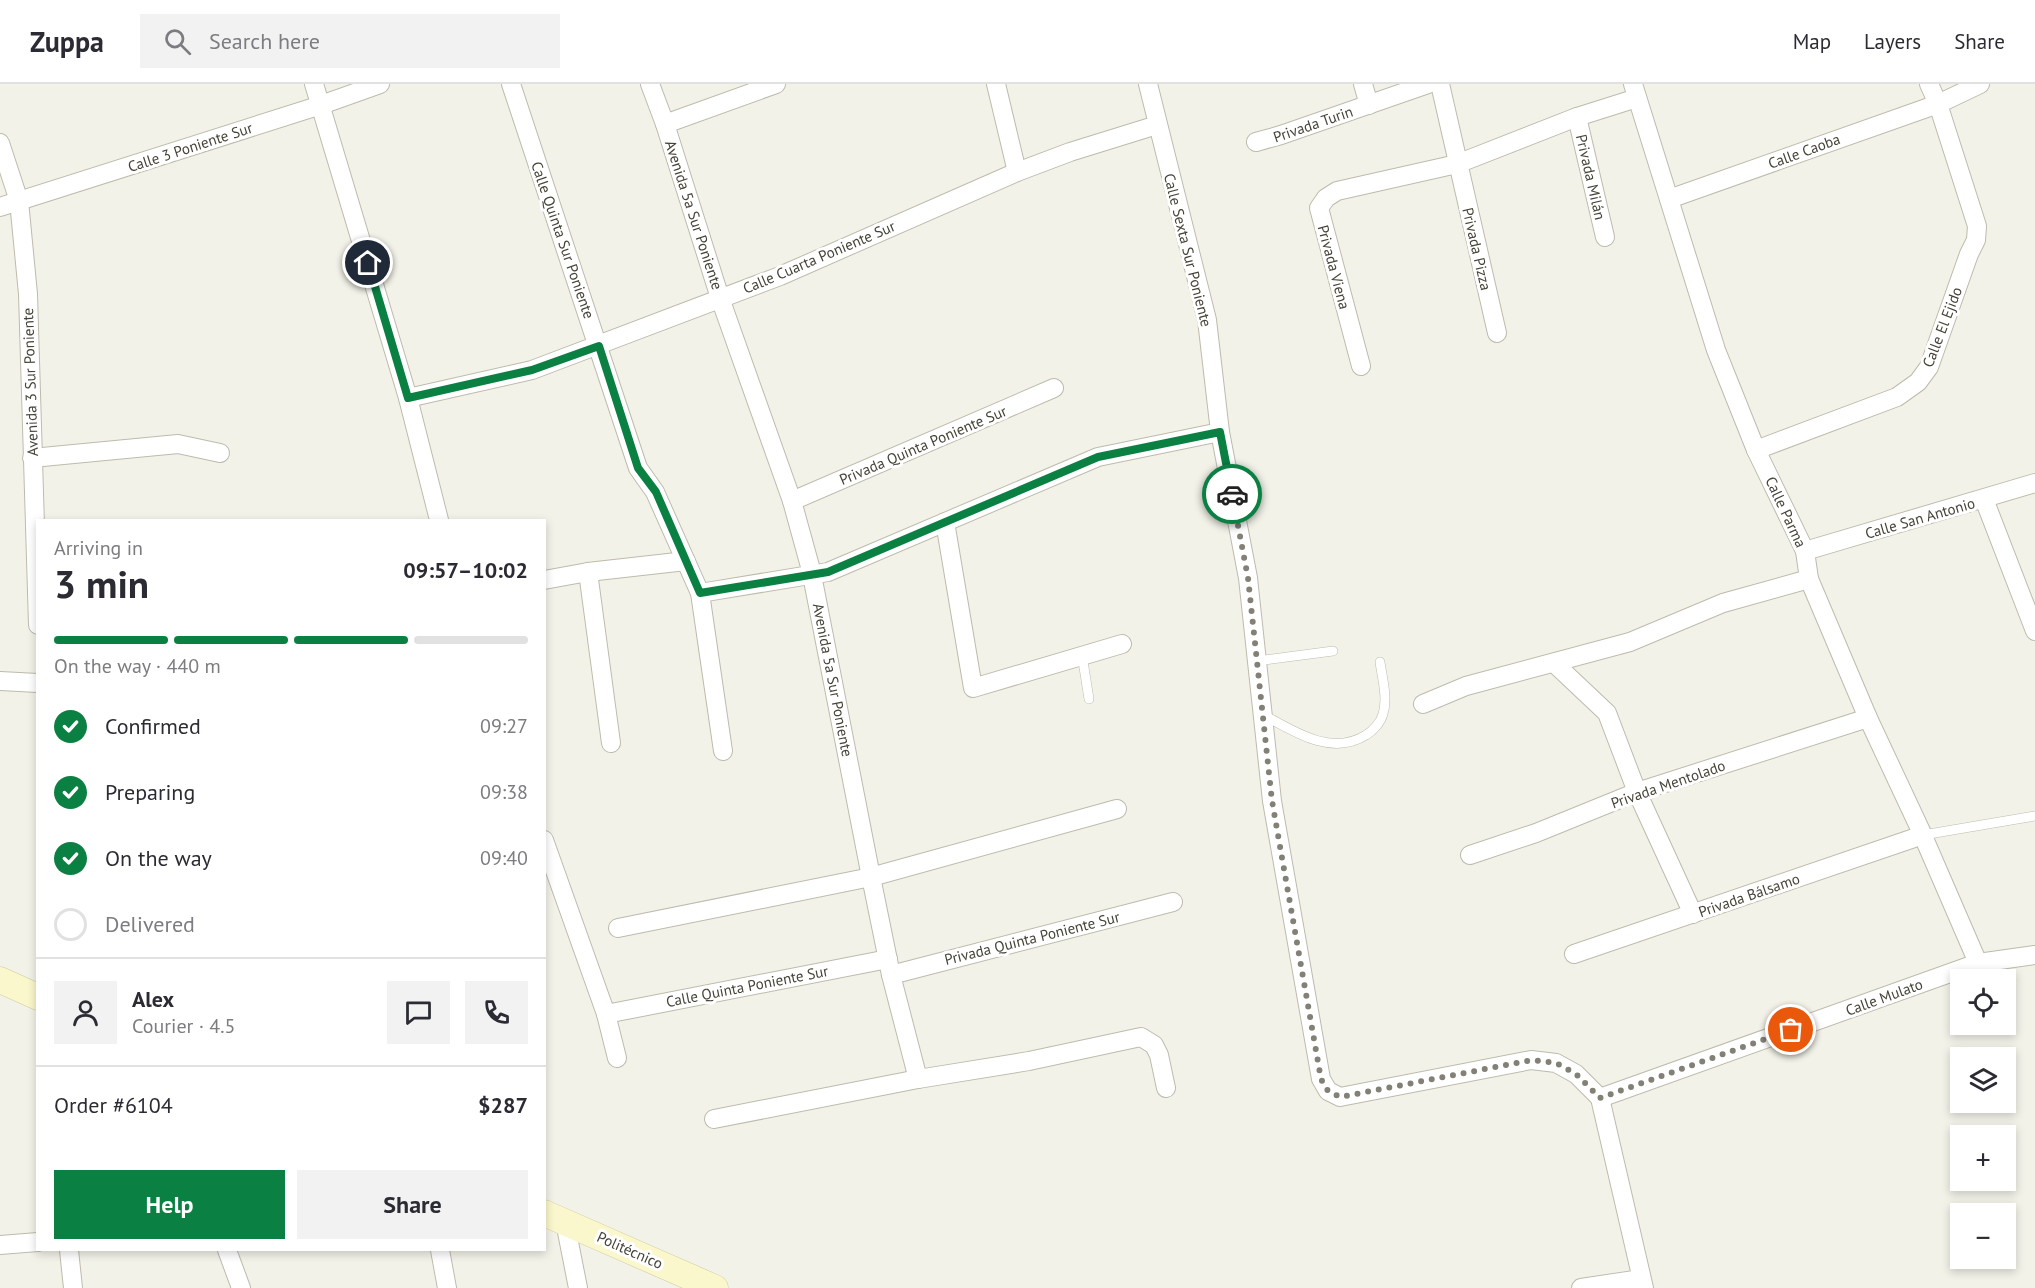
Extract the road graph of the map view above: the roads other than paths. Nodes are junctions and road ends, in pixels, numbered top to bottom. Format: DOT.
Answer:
graph roads {
  1 [pos="314,84"];
  2 [pos="380,84"];
  3 [pos="511,84"];
  4 [pos="650,84"];
  5 [pos="776,84"];
  6 [pos="996,84"];
  7 [pos="1148,84"];
  8 [pos="1363,84"];
  9 [pos="1428,84"];
  10 [pos="1440,84"];
  11 [pos="1929,84"];
  12 [pos="1980,84"];
  13 [pos="1635,91"];
  14 [pos="1938,104"];
  15 [pos="321,105"];
  16 [pos="1369,105"];
  17 [pos="1577,117"];
  18 [pos="665,124"];
  19 [pos="1157,125"];
  20 [pos="1256,142"];
  21 [pos="0,143"];
  22 [pos="1457,164"];
  23 [pos="1017,172"];
  24 [pos="1669,199"];
  25 [pos="19,201"];
  26 [pos="0,207"];
  27 [pos="1605,237"];
  28 [pos="720,298"];
  29 [pos="1497,333"];
  30 [pos="599,346"];
  31 [pos="1361,366"];
  32 [pos="1054,388"];
  33 [pos="408,398"];
  34 [pos="1220,432"];
  35 [pos="1756,450"];
  36 [pos="220,453"];
  37 [pos="32,458"];
  38 [pos="2035,483"];
  39 [pos="1983,499"];
  40 [pos="792,501"];
  41 [pos="439,519"];
  42 [pos="945,522"];
  43 [pos="1805,551"];
  44 [pos="686,561"];
  45 [pos="588,572"];
  46 [pos="812,574"];
  47 [pos="36,577"];
  48 [pos="1809,579"];
  49 [pos="546,580"];
  50 [pos="700,593"];
  51 [pos="2035,631"];
  52 [pos="1122,644"];
  53 [pos="1334,651"];
  54 [pos="1082,655"];
  55 [pos="1257,661"];
  56 [pos="1380,662"];
  57 [pos="1554,663"];
  58 [pos="0,681"];
  59 [pos="36,683"];
  60 [pos="1089,699"];
  61 [pos="1423,704"];
  62 [pos="1262,714"];
  63 [pos="1868,718"];
  64 [pos="612,743"];
  65 [pos="723,751"];
  66 [pos="1637,792"];
  67 [pos="1117,809"];
  68 [pos="2035,816"];
  69 [pos="1923,836"];
  70 [pos="546,846"];
  71 [pos="1470,855"];
  72 [pos="871,877"];
  73 [pos="1173,902"];
  74 [pos="1693,914"];
  75 [pos="618,928"];
  76 [pos="1574,954"];
  77 [pos="2035,955"];
  78 [pos="1978,963"];
  79 [pos="890,967"];
  80 [pos="0,980"];
  81 [pos="36,996"];
  82 [pos="606,1014"];
  83 [pos="617,1058"];
  84 [pos="918,1079"];
  85 [pos="1166,1088"];
  86 [pos="1600,1098"];
  87 [pos="714,1119"];
  88 [pos="555,1217"];
  89 [pos="36,1242"];
  90 [pos="0,1245"];
  91 [pos="69,1251"];
  92 [pos="227,1251"];
  93 [pos="440,1251"];
  94 [pos="1643,1283"];
  95 [pos="73,1288"];
  96 [pos="241,1288"];
  97 [pos="447,1288"];
  98 [pos="578,1288"];
  99 [pos="715,1288"];
  100 [pos="1581,1288"];
  1 -- 15 [label="street"];
  2 -- 15 [label="street, Calle 3 Poniente Sur"];
  3 -- 30 [label="street, Calle Quinta Sur Poniente"];
  4 -- 18 [label="street, Avenida 5a Sur Poniente"];
  5 -- 18 [label="street"];
  6 -- 23 [label="street"];
  7 -- 19 [label="street, Calle Sexta Sur Poniente"];
  8 -- 16 [label="street"];
  9 -- 16 [label="street, Privada Turin"];
  10 -- 22 [label="street, Privada Pizza"];
  11 -- 14 [label="street, Calle El Ejido"];
  12 -- 14 [label="street, Calle Caoba"];
  13 -- 17 [label="street"];
  13 -- 24 [label="street, Calle Parma"];
  14 -- 24 [label="street, Calle Caoba"];
  14 -- 35 [label="street, Calle El Ejido"];
  15 -- 25 [label="street, Calle 3 Poniente Sur"];
  15 -- 33 [label="street"];
  16 -- 20 [label="street, Privada Turin"];
  17 -- 22 [label="street"];
  17 -- 27 [label="street, Privada Milán"];
  18 -- 28 [label="street, Avenida 5a Sur Poniente"];
  19 -- 23 [label="street, Calle Cuarta Poniente Sur"];
  19 -- 34 [label="street, Calle Sexta Sur Poniente"];
  21 -- 25 [label="street, Avenida 3 Sur Poniente"];
  22 -- 29 [label="street, Privada Pizza"];
  22 -- 31 [label="street, Privada Viena"];
  23 -- 28 [label="street, Calle Cuarta Poniente Sur"];
  24 -- 35 [label="street, Calle Parma"];
  25 -- 26 [label="street, Calle 3 Poniente Sur"];
  25 -- 37 [label="street, Avenida 3 Sur Poniente"];
  28 -- 30 [label="street, Calle Cuarta Poniente Sur"];
  28 -- 40 [label="street, Avenida 5a Sur Poniente"];
  30 -- 33 [label="street, Calle Cuarta Poniente Sur"];
  30 -- 44 [label="street, Calle Quinta Sur Poniente"];
  32 -- 40 [label="street, Privada Quinta Poniente Sur"];
  33 -- 41 [label="street"];
  34 -- 42 [label="street"];
  34 -- 55 [label="street, Calle Sexta Sur Poniente"];
  35 -- 43 [label="street, Calle Parma"];
  36 -- 37 [label="street"];
  37 -- 47 [label="street, Avenida 3 Sur Poniente"];
  38 -- 39 [label="street, Calle San Antonio"];
  39 -- 43 [label="street, Calle San Antonio"];
  39 -- 51 [label="street"];
  40 -- 46 [label="street, Avenida 5a Sur Poniente"];
  42 -- 46 [label="street"];
  42 -- 54 [label="street"];
  43 -- 48 [label="street, Calle Parma"];
  44 -- 45 [label="street"];
  44 -- 50 [label="street"];
  45 -- 49 [label="street"];
  45 -- 64 [label="street"];
  46 -- 50 [label="street"];
  46 -- 72 [label="street, Avenida 5a Sur Poniente"];
  48 -- 57 [label="street"];
  48 -- 63 [label="street, Calle Parma"];
  50 -- 65 [label="street"];
  52 -- 54 [label="street"];
  53 -- 55 [label="lane"];
  54 -- 60 [label="lane"];
  55 -- 62 [label="street, Calle Sexta Sur Poniente"];
  56 -- 62 [label="lane"];
  57 -- 61 [label="street"];
  57 -- 66 [label="street"];
  58 -- 59 [label="street"];
  62 -- 86 [label="street, Calle Sexta Sur Poniente"];
  63 -- 66 [label="street, Privada Mentolado"];
  63 -- 69 [label="street, Calle Parma"];
  66 -- 71 [label="street, Privada Mentolado"];
  66 -- 74 [label="street"];
  67 -- 72 [label="street"];
  68 -- 69 [label="lane"];
  69 -- 74 [label="street, Privada Bálsamo"];
  69 -- 78 [label="street, Calle Parma"];
  70 -- 82 [label="street"];
  72 -- 75 [label="street"];
  72 -- 79 [label="street, Avenida 5a Sur Poniente"];
  73 -- 79 [label="street, Privada Quinta Poniente Sur"];
  74 -- 76 [label="street, Privada Bálsamo"];
  77 -- 78 [label="street, Calle Mulato"];
  78 -- 86 [label="street, Calle Mulato"];
  79 -- 82 [label="street, Calle Quinta Poniente Sur"];
  79 -- 84 [label="street, Avenida 5a Sur Poniente"];
  80 -- 81 [label="street"];
  82 -- 83 [label="street"];
  84 -- 85 [label="street"];
  84 -- 87 [label="street"];
  86 -- 94 [label="street"];
  88 -- 98 [label="street"];
  88 -- 99 [label="street, Politécnico"];
  89 -- 90 [label="street"];
  91 -- 95 [label="street"];
  92 -- 96 [label="street"];
  93 -- 97 [label="street"];
  94 -- 100 [label="street"];
}
